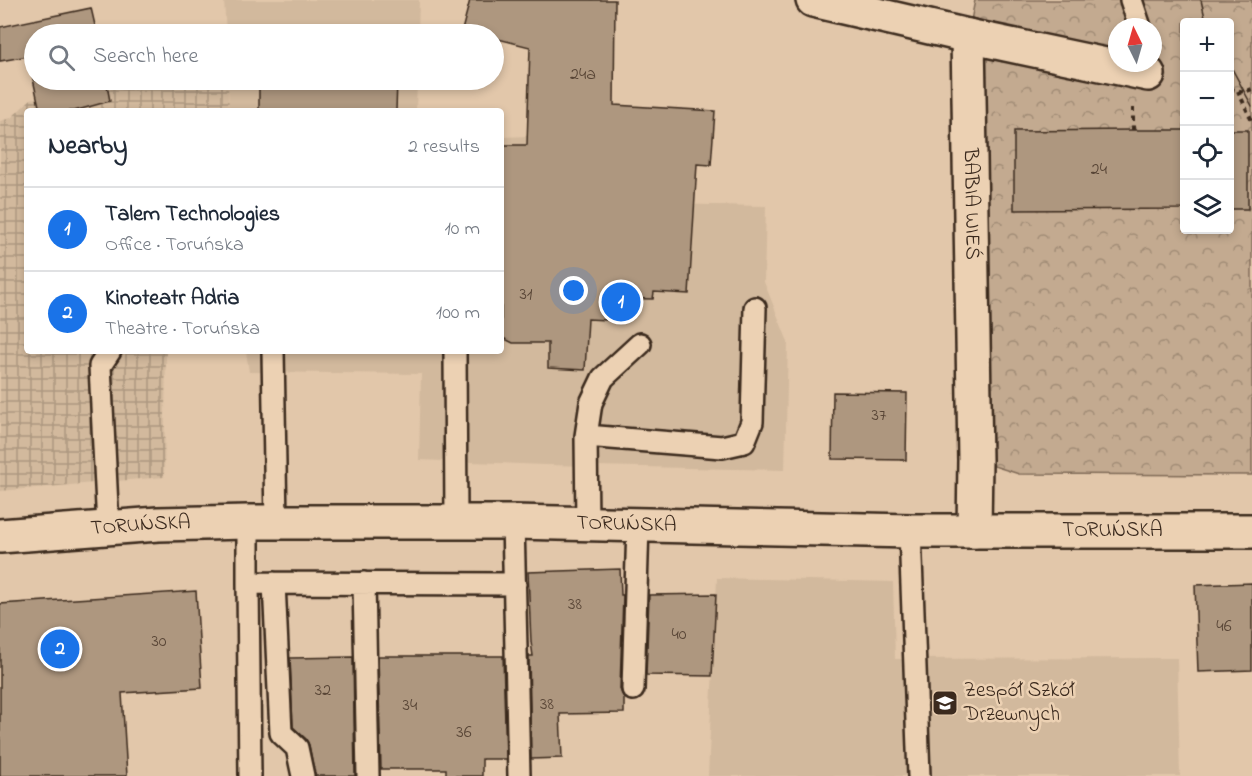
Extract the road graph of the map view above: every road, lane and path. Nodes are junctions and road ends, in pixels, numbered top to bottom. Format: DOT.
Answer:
graph roads {
  1 [pos="813,0"];
  2 [pos="1131,0"];
  3 [pos="1137,18"];
  4 [pos="968,36"];
  5 [pos="1108,61"];
  6 [pos="1252,89"];
  7 [pos="1234,90"];
  8 [pos="1238,91"];
  9 [pos="1252,122"];
  10 [pos="755,308"];
  11 [pos="640,344"];
  12 [pos="108,354"];
  13 [pos="273,354"];
  14 [pos="455,354"];
  15 [pos="586,436"];
  16 [pos="262,522"];
  17 [pos="456,522"];
  18 [pos="513,522"];
  19 [pos="587,523"];
  20 [pos="638,525"];
  21 [pos="108,527"];
  22 [pos="910,531"];
  23 [pos="974,531"];
  24 [pos="1252,531"];
  25 [pos="0,536"];
  26 [pos="248,583"];
  27 [pos="274,583"];
  28 [pos="364,583"];
  29 [pos="514,584"];
  30 [pos="633,689"];
  31 [pos="250,776"];
  32 [pos="303,776"];
  33 [pos="368,776"];
  34 [pos="519,776"];
  35 [pos="919,776"];
  1 -- 4 [label="street"];
  2 -- 3 [label="lane"];
  4 -- 5 [label="street"];
  4 -- 23 [label="street, BABIA WIEŚ"];
  6 -- 8 [label="path"];
  7 -- 8 [label="path"];
  8 -- 9 [label="path"];
  10 -- 15 [label="lane"];
  11 -- 15 [label="lane"];
  12 -- 21 [label="lane"];
  13 -- 16 [label="lane"];
  14 -- 17 [label="lane"];
  15 -- 19 [label="lane"];
  16 -- 17 [label="street, TORUŃSKA"];
  16 -- 21 [label="street, TORUŃSKA"];
  16 -- 26 [label="lane"];
  17 -- 18 [label="street, TORUŃSKA"];
  18 -- 19 [label="street, TORUŃSKA"];
  18 -- 29 [label="lane"];
  19 -- 20 [label="street, TORUŃSKA"];
  20 -- 22 [label="street, TORUŃSKA"];
  20 -- 30 [label="lane"];
  21 -- 25 [label="street, TORUŃSKA"];
  22 -- 23 [label="street, TORUŃSKA"];
  22 -- 35 [label="lane"];
  23 -- 24 [label="street, TORUŃSKA"];
  26 -- 27 [label="lane"];
  26 -- 31 [label="lane"];
  27 -- 28 [label="lane"];
  27 -- 32 [label="lane"];
  28 -- 29 [label="lane"];
  28 -- 33 [label="lane"];
  29 -- 34 [label="lane"];
}
